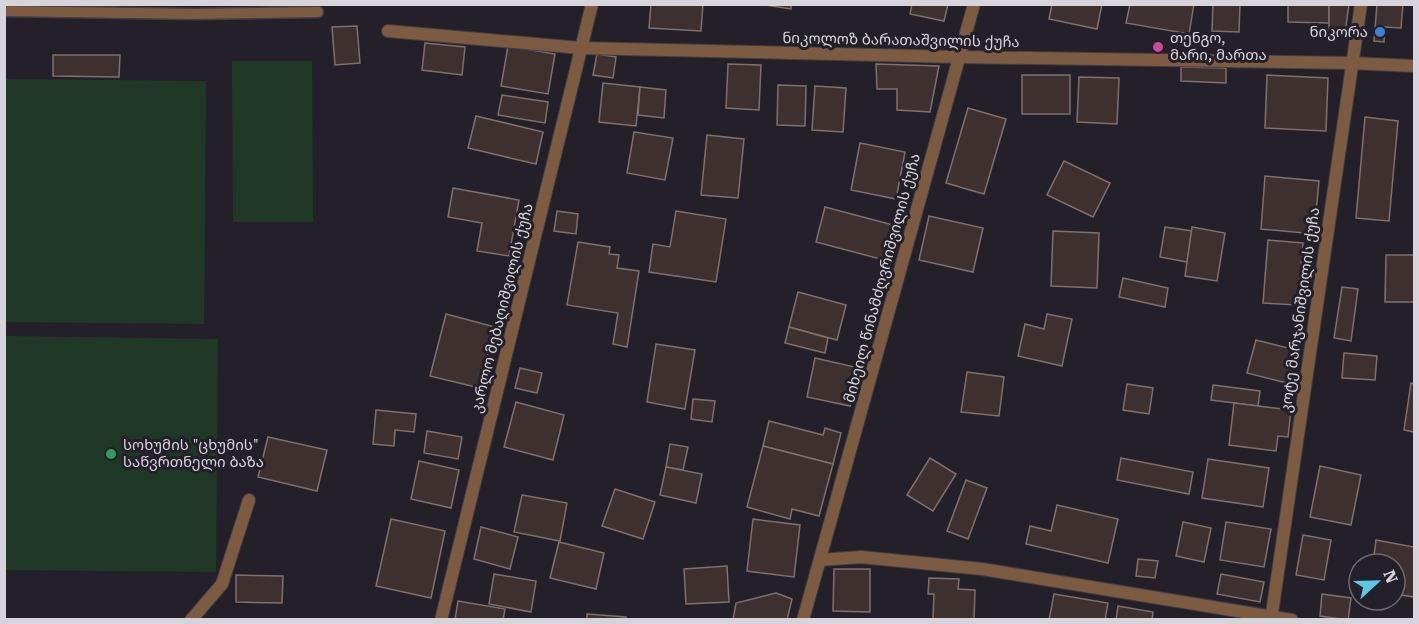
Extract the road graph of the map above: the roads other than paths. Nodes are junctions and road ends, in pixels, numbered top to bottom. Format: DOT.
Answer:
graph roads {
  1 [pos="592,4"];
  2 [pos="974,4"];
  3 [pos="1360,4"];
  4 [pos="4,11"];
  5 [pos="318,12"];
  6 [pos="388,31"];
  7 [pos="581,48"];
  8 [pos="959,57"];
  9 [pos="1351,63"];
  10 [pos="1414,66"];
  11 [pos="249,500"];
  12 [pos="820,560"];
  13 [pos="1271,618"];
  14 [pos="191,620"];
  15 [pos="441,620"];
  16 [pos="803,620"];
  17 [pos="1292,620"];
  1 -- 7 [label="street, კარლო მებაღიშვილის ქუჩა"];
  2 -- 8 [label="street, მიხეილ წინამძღვრიშვილის ქუჩა"];
  3 -- 9 [label="street, კოტე მარჯანიშვილის ქუჩა"];
  4 -- 5 [label="lane"];
  6 -- 7 [label="street, ნიკოლოზ ბარათაშვილის ქუჩა"];
  7 -- 8 [label="street, ნიკოლოზ ბარათაშვილის ქუჩა"];
  7 -- 15 [label="street, კარლო მებაღიშვილის ქუჩა"];
  8 -- 9 [label="street, ნიკოლოზ ბარათაშვილის ქუჩა"];
  8 -- 12 [label="street, მიხეილ წინამძღვრიშვილის ქუჩა"];
  9 -- 10 [label="street, ნიკოლოზ ბარათაშვილის ქუჩა"];
  9 -- 13 [label="street, კოტე მარჯანიშვილის ქუჩა"];
  11 -- 14 [label="street"];
  12 -- 13 [label="street"];
  12 -- 16 [label="street, მიხეილ წინამძღვრიშვილის ქუჩა"];
  13 -- 17 [label="street"];
}
